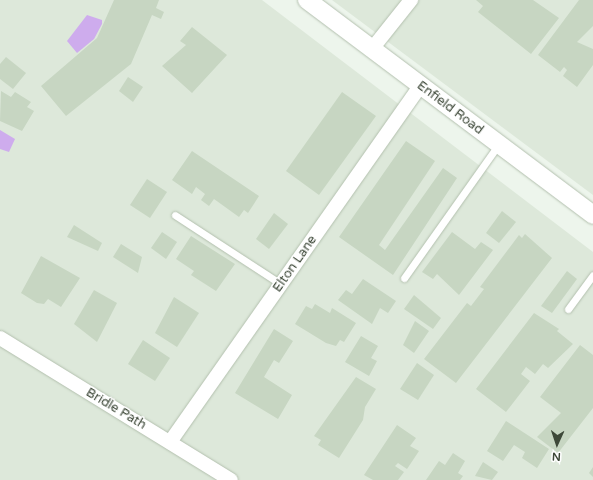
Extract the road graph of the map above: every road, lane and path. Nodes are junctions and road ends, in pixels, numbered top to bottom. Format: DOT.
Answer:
graph roads {
  1 [pos="307,0"];
  2 [pos="411,0"];
  3 [pos="372,49"];
  4 [pos="420,86"];
  5 [pos="498,144"];
  6 [pos="175,215"];
  7 [pos="593,215"];
  8 [pos="593,275"];
  9 [pos="404,278"];
  10 [pos="281,284"];
  11 [pos="568,309"];
  12 [pos="0,338"];
  13 [pos="170,442"];
  14 [pos="231,480"];
  1 -- 3 [label="street, Enfield Road"];
  2 -- 3 [label="street"];
  3 -- 4 [label="street, Enfield Road"];
  4 -- 5 [label="street, Enfield Road"];
  4 -- 10 [label="street, Elton Lane"];
  5 -- 7 [label="street, Enfield Road"];
  5 -- 9 [label="lane"];
  6 -- 10 [label="lane"];
  8 -- 11 [label="lane"];
  10 -- 13 [label="street, Elton Lane"];
  12 -- 13 [label="street, Bridle Path"];
  13 -- 14 [label="street, Bridle Path"];
}
